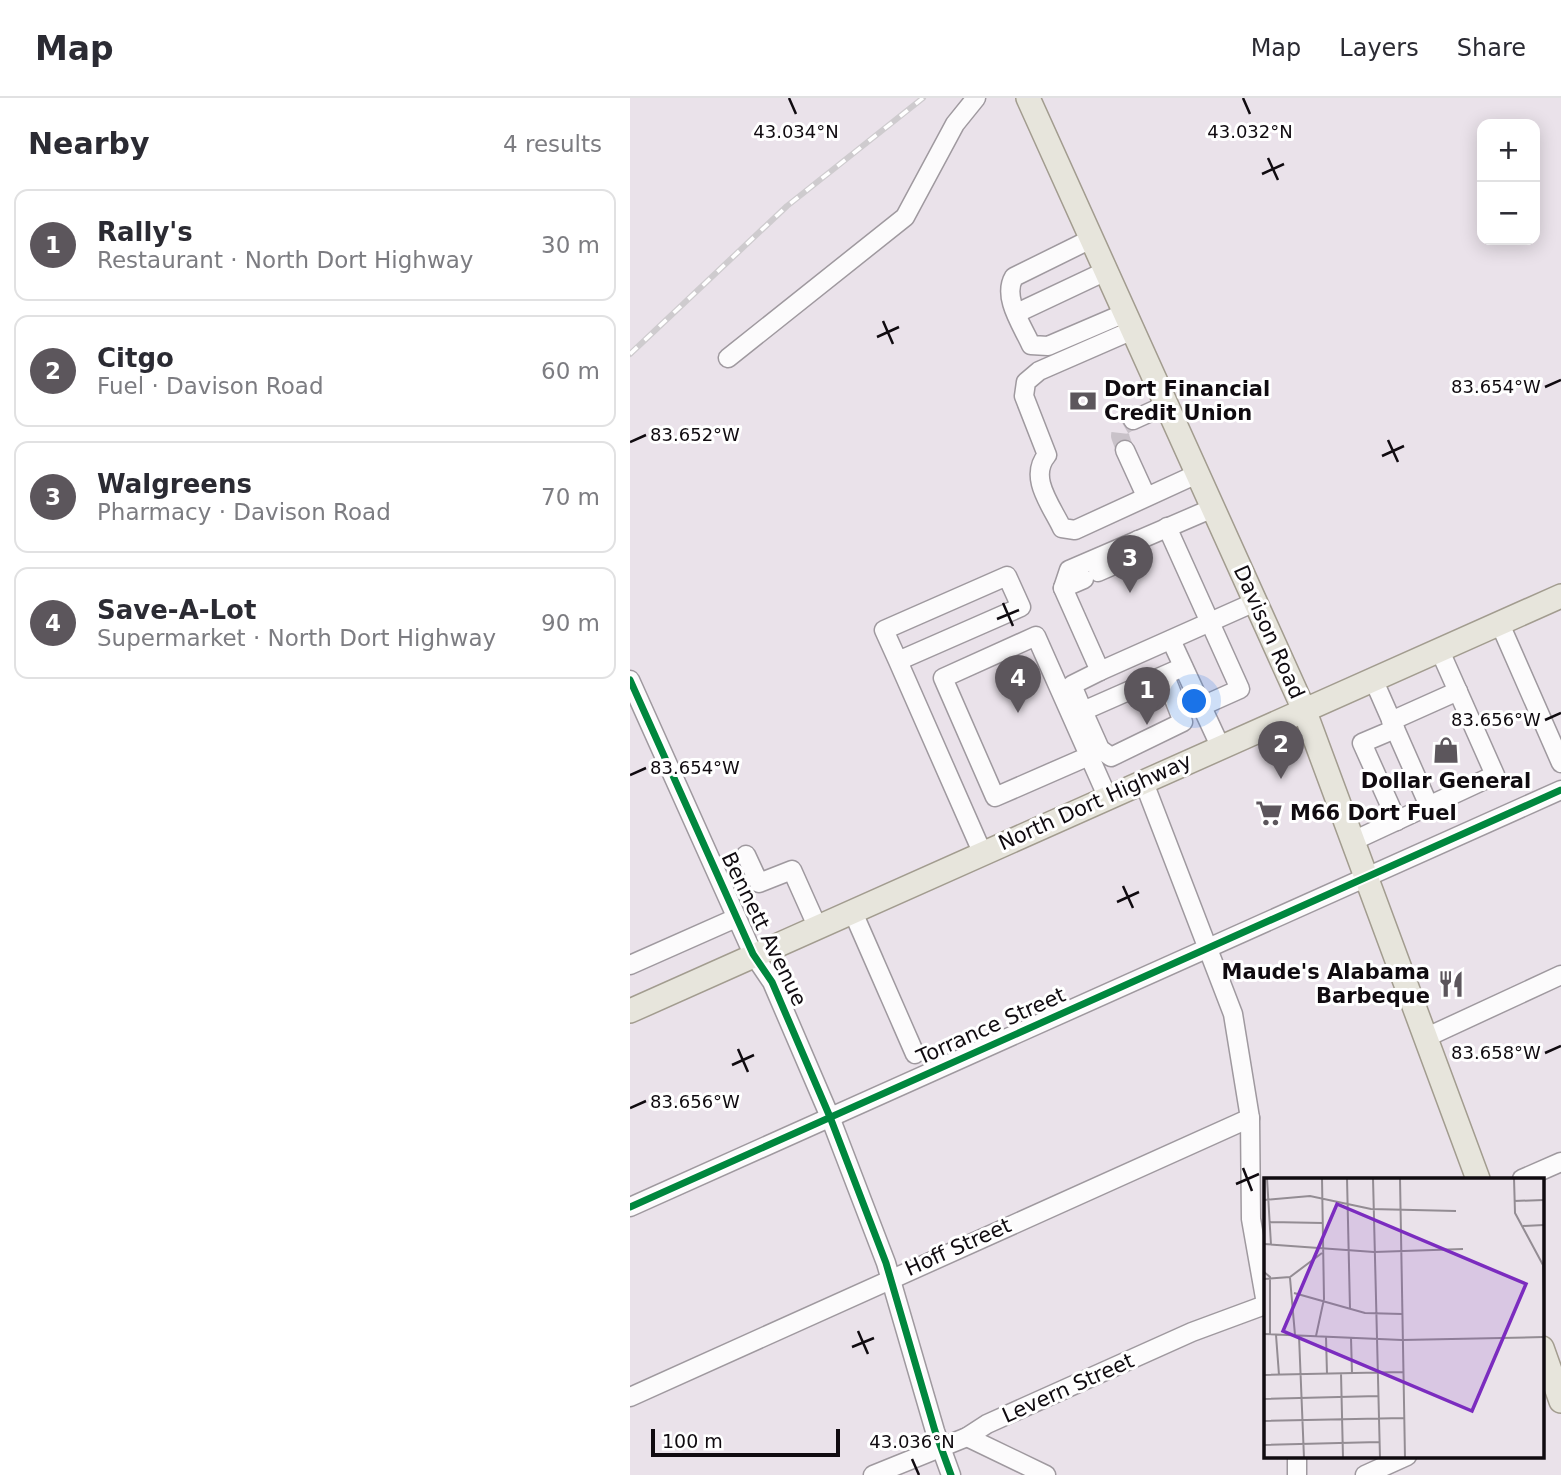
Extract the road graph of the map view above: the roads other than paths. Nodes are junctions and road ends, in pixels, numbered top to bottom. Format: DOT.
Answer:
graph roads {
  1 [pos="976,98"];
  2 [pos="1028,98"];
  3 [pos="1091,239"];
  4 [pos="1106,271"];
  5 [pos="1017,313"];
  6 [pos="1129,322"];
  7 [pos="728,358"];
  8 [pos="1166,405"];
  9 [pos="1133,420"];
  10 [pos="1125,450"];
  11 [pos="1198,474"];
  12 [pos="1146,496"];
  13 [pos="1213,508"];
  14 [pos="1167,527"];
  15 [pos="1138,540"];
  16 [pos="1063,588"];
  17 [pos="1561,596"];
  18 [pos="1255,601"];
  19 [pos="1209,622"];
  20 [pos="1500,624"];
  21 [pos="1171,640"];
  22 [pos="1440,651"];
  23 [pos="898,661"];
  24 [pos="1184,667"];
  25 [pos="1100,671"];
  26 [pos="1165,676"];
  27 [pos="630,680"];
  28 [pos="1374,681"];
  29 [pos="1458,691"];
  30 [pos="635,705"];
  31 [pos="1202,706"];
  32 [pos="1083,711"];
  33 [pos="1305,712"];
  34 [pos="1393,725"];
  35 [pos="1221,748"];
  36 [pos="1089,756"];
  37 [pos="1561,763"];
  38 [pos="1143,780"];
  39 [pos="1561,790"];
  40 [pos="1107,796"];
  41 [pos="1429,806"];
  42 [pos="1397,821"];
  43 [pos="1353,841"];
  44 [pos="982,852"];
  45 [pos="746,855"];
  46 [pos="1366,878"];
  47 [pos="852,910"];
  48 [pos="736,918"];
  49 [pos="817,926"];
  50 [pos="1207,949"];
  51 [pos="753,954"];
  52 [pos="630,965"];
  53 [pos="1561,975"];
  54 [pos="630,1011"];
  55 [pos="1425,1038"];
  56 [pos="915,1054"];
  57 [pos="830,1118"];
  58 [pos="1250,1118"];
  59 [pos="1561,1161"];
  60 [pos="1478,1178"];
  61 [pos="1524,1178"];
  62 [pos="630,1207"];
  63 [pos="891,1278"];
  64 [pos="1264,1292"];
  65 [pos="1264,1305"];
  66 [pos="1550,1356"];
  67 [pos="1555,1392"];
  68 [pos="630,1397"];
  69 [pos="967,1437"];
  70 [pos="940,1446"];
  71 [pos="1403,1458"];
  72 [pos="873,1475"];
  73 [pos="951,1475"];
  74 [pos="1046,1475"];
  75 [pos="1365,1475"];
  1 -- 7 [label="street"];
  2 -- 3 [label="main road, Davison Road"];
  3 -- 4 [label="main road, Davison Road"];
  3 -- 5 [label="street"];
  4 -- 5 [label="street"];
  4 -- 6 [label="main road, Davison Road"];
  5 -- 6 [label="street"];
  6 -- 8 [label="main road, Davison Road"];
  6 -- 12 [label="street"];
  8 -- 9 [label="street"];
  8 -- 11 [label="main road, Davison Road"];
  10 -- 12 [label="street"];
  11 -- 12 [label="street"];
  11 -- 13 [label="main road, Davison Road"];
  13 -- 14 [label="street"];
  13 -- 18 [label="main road, Davison Road"];
  14 -- 15 [label="street"];
  14 -- 19 [label="street"];
  15 -- 16 [label="street"];
  15 -- 16 [label="street"];
  16 -- 25 [label="street"];
  17 -- 20 [label="main road, North Dort Highway"];
  18 -- 19 [label="street"];
  18 -- 33 [label="main road, Davison Road"];
  19 -- 21 [label="street"];
  19 -- 31 [label="street"];
  20 -- 22 [label="main road, North Dort Highway"];
  20 -- 37 [label="street"];
  21 -- 24 [label="street"];
  21 -- 25 [label="street"];
  22 -- 28 [label="main road, North Dort Highway"];
  22 -- 29 [label="street"];
  23 -- 23 [label="street"];
  23 -- 44 [label="street"];
  24 -- 26 [label="street"];
  24 -- 31 [label="street"];
  25 -- 32 [label="street"];
  26 -- 32 [label="street"];
  26 -- 32 [label="street"];
  27 -- 30 [label="street, Bennett Avenue"];
  28 -- 33 [label="main road, North Dort Highway"];
  28 -- 34 [label="street"];
  29 -- 34 [label="street"];
  29 -- 41 [label="street"];
  30 -- 48 [label="street, Bennett Avenue"];
  31 -- 35 [label="street"];
  33 -- 35 [label="main road, North Dort Highway"];
  33 -- 43 [label="main road, Davison Road"];
  34 -- 41 [label="street"];
  34 -- 42 [label="street"];
  35 -- 38 [label="main road, North Dort Highway"];
  36 -- 36 [label="street"];
  36 -- 40 [label="street"];
  38 -- 40 [label="main road, North Dort Highway"];
  38 -- 50 [label="street"];
  39 -- 46 [label="street, Torrance Street"];
  40 -- 44 [label="main road, North Dort Highway"];
  41 -- 42 [label="street"];
  42 -- 43 [label="street"];
  43 -- 46 [label="main road, Davison Road"];
  44 -- 47 [label="main road, North Dort Highway"];
  45 -- 49 [label="street"];
  46 -- 50 [label="street, Torrance Street"];
  46 -- 55 [label="main road, Davison Road"];
  47 -- 49 [label="main road, North Dort Highway"];
  47 -- 56 [label="street"];
  48 -- 51 [label="street, Bennett Avenue"];
  48 -- 52 [label="street"];
  49 -- 51 [label="main road, North Dort Highway"];
  50 -- 57 [label="street, Torrance Street"];
  50 -- 58 [label="street"];
  51 -- 54 [label="main road, North Dort Highway"];
  51 -- 57 [label="street, Bennett Avenue"];
  53 -- 55 [label="street"];
  55 -- 60 [label="main road, Davison Road"];
  57 -- 62 [label="street, Torrance Street"];
  57 -- 63 [label="street, Bennett Avenue"];
  58 -- 63 [label="street, Hoff Street"];
  58 -- 64 [label="street"];
  59 -- 61 [label="street"];
  63 -- 68 [label="street, Hoff Street"];
  63 -- 70 [label="street, Bennett Avenue"];
  65 -- 69 [label="street, Levern Street"];
  66 -- 67 [label="main road"];
  69 -- 70 [label="street, Levern Street"];
  69 -- 74 [label="street"];
  70 -- 72 [label="street, Levern Street"];
  70 -- 73 [label="street, Bennett Avenue"];
  71 -- 75 [label="street"];
}
